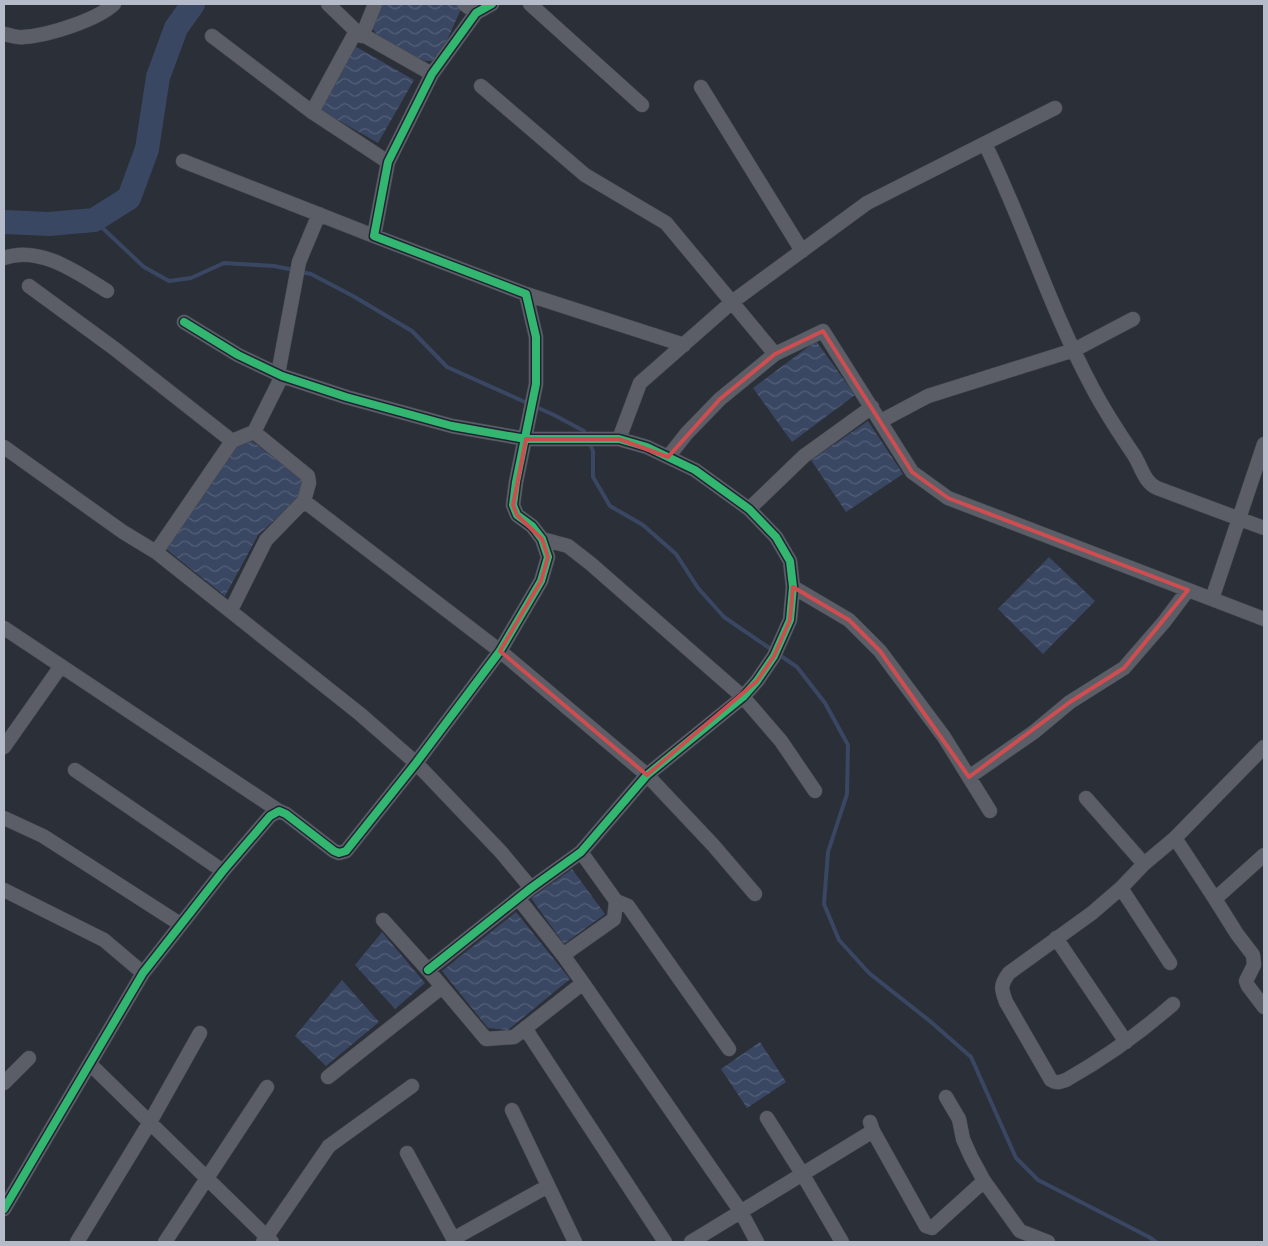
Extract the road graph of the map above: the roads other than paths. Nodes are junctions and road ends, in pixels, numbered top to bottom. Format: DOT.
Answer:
graph roads {
  1 [pos="114,4"];
  2 [pos="328,4"];
  3 [pos="375,4"];
  4 [pos="464,4"];
  5 [pos="492,4"];
  6 [pos="530,4"];
  7 [pos="476,13"];
  8 [pos="4,34"];
  9 [pos="359,34"];
  10 [pos="212,36"];
  11 [pos="432,74"];
  12 [pos="481,86"];
  13 [pos="701,87"];
  14 [pos="642,105"];
  15 [pos="1056,108"];
  16 [pos="312,112"];
  17 [pos="985,144"];
  18 [pos="183,161"];
  19 [pos="388,162"];
  20 [pos="319,214"];
  21 [pos="374,236"];
  22 [pos="802,252"];
  23 [pos="4,258"];
  24 [pos="29,286"];
  25 [pos="106,291"];
  26 [pos="526,294"];
  27 [pos="732,302"];
  28 [pos="1134,319"];
  29 [pos="184,322"];
  30 [pos="684,345"];
  31 [pos="1074,350"];
  32 [pos="775,354"];
  33 [pos="280,375"];
  34 [pos="872,407"];
  35 [pos="881,421"];
  36 [pos="254,432"];
  37 [pos="526,439"];
  38 [pos="619,439"];
  39 [pos="232,441"];
  40 [pos="1264,444"];
  41 [pos="4,448"];
  42 [pos="668,457"];
  43 [pos="304,501"];
  44 [pos="750,509"];
  45 [pos="1240,520"];
  46 [pos="1264,528"];
  47 [pos="542,539"];
  48 [pos="156,552"];
  49 [pos="793,587"];
  50 [pos="1188,590"];
  51 [pos="1212,599"];
  52 [pos="231,610"];
  53 [pos="1264,619"];
  54 [pos="4,628"];
  55 [pos="500,651"];
  56 [pos="62,666"];
  57 [pos="743,696"];
  58 [pos="4,747"];
  59 [pos="1264,747"];
  60 [pos="416,763"];
  61 [pos="75,770"];
  62 [pos="647,775"];
  63 [pos="969,777"];
  64 [pos="815,791"];
  65 [pos="1086,798"];
  66 [pos="279,811"];
  67 [pos="990,811"];
  68 [pos="4,818"];
  69 [pos="1174,838"];
  70 [pos="581,852"];
  71 [pos="1264,854"];
  72 [pos="1144,864"];
  73 [pos="223,871"];
  74 [pos="531,888"];
  75 [pos="1121,888"];
  76 [pos="4,890"];
  77 [pos="755,894"];
  78 [pos="518,898"];
  79 [pos="1215,899"];
  80 [pos="616,901"];
  81 [pos="384,920"];
  82 [pos="180,924"];
  83 [pos="1056,938"];
  84 [pos="563,955"];
  85 [pos="1170,963"];
  86 [pos="428,970"];
  87 [pos="143,973"];
  88 [pos="582,983"];
  89 [pos="442,987"];
  90 [pos="1173,1004"];
  91 [pos="1264,1007"];
  92 [pos="525,1028"];
  93 [pos="200,1034"];
  94 [pos="1126,1042"];
  95 [pos="729,1049"];
  96 [pos="28,1058"];
  97 [pos="90,1064"];
  98 [pos="328,1077"];
  99 [pos="4,1083"];
  100 [pos="412,1086"];
  101 [pos="267,1087"];
  102 [pos="946,1097"];
  103 [pos="512,1110"];
  104 [pos="767,1118"];
  105 [pos="150,1122"];
  106 [pos="407,1153"];
  107 [pos="803,1174"];
  108 [pos="207,1178"];
  109 [pos="984,1181"];
  110 [pos="548,1186"];
  111 [pos="4,1209"];
  112 [pos="741,1212"];
  113 [pos="268,1240"];
  114 [pos="454,1241"];
  115 [pos="77,1242"];
  116 [pos="165,1242"];
  117 [pos="575,1242"];
  118 [pos="665,1242"];
  119 [pos="691,1242"];
  120 [pos="757,1242"];
  121 [pos="842,1242"];
  122 [pos="1048,1242"];
  1 -- 8 [label="street"];
  2 -- 9 [label="street"];
  3 -- 9 [label="street"];
  4 -- 7 [label="street"];
  5 -- 7 [label="street"];
  6 -- 14 [label="street"];
  7 -- 11 [label="street"];
  9 -- 11 [label="street"];
  9 -- 16 [label="street"];
  10 -- 16 [label="street"];
  11 -- 19 [label="street"];
  12 -- 27 [label="street"];
  13 -- 22 [label="street"];
  15 -- 17 [label="street"];
  16 -- 19 [label="street"];
  17 -- 22 [label="street"];
  17 -- 31 [label="street"];
  18 -- 20 [label="street"];
  19 -- 21 [label="street"];
  20 -- 21 [label="street"];
  20 -- 33 [label="street"];
  21 -- 26 [label="street"];
  22 -- 27 [label="street"];
  23 -- 25 [label="street"];
  24 -- 39 [label="street"];
  26 -- 30 [label="street"];
  26 -- 37 [label="street"];
  27 -- 30 [label="street"];
  27 -- 32 [label="street"];
  28 -- 31 [label="street"];
  29 -- 33 [label="street"];
  30 -- 38 [label="street"];
  31 -- 35 [label="street"];
  31 -- 45 [label="street"];
  32 -- 34 [label="street"];
  32 -- 42 [label="street"];
  33 -- 36 [label="street"];
  33 -- 37 [label="street"];
  34 -- 35 [label="street"];
  34 -- 44 [label="street"];
  35 -- 50 [label="street"];
  36 -- 39 [label="street"];
  36 -- 43 [label="street"];
  37 -- 38 [label="street"];
  37 -- 47 [label="street"];
  38 -- 42 [label="street"];
  39 -- 48 [label="street"];
  40 -- 45 [label="street"];
  41 -- 48 [label="street"];
  42 -- 44 [label="street"];
  43 -- 52 [label="street"];
  43 -- 55 [label="street"];
  44 -- 49 [label="street"];
  45 -- 46 [label="street"];
  45 -- 51 [label="street"];
  47 -- 55 [label="street"];
  47 -- 57 [label="street"];
  48 -- 52 [label="street"];
  49 -- 57 [label="street"];
  49 -- 63 [label="street"];
  50 -- 51 [label="street"];
  50 -- 63 [label="street"];
  51 -- 53 [label="street"];
  52 -- 60 [label="street"];
  54 -- 56 [label="street"];
  55 -- 60 [label="street"];
  55 -- 62 [label="street"];
  56 -- 58 [label="street"];
  56 -- 66 [label="street"];
  57 -- 62 [label="street"];
  57 -- 64 [label="street"];
  59 -- 69 [label="street"];
  60 -- 66 [label="street"];
  60 -- 74 [label="street"];
  61 -- 73 [label="street"];
  62 -- 70 [label="street"];
  62 -- 77 [label="street"];
  63 -- 67 [label="street"];
  65 -- 72 [label="street"];
  66 -- 73 [label="street"];
  68 -- 82 [label="street"];
  69 -- 72 [label="street"];
  69 -- 79 [label="street"];
  70 -- 74 [label="street"];
  70 -- 80 [label="street"];
  71 -- 79 [label="street"];
  72 -- 75 [label="street"];
  73 -- 82 [label="street"];
  74 -- 78 [label="street"];
  75 -- 83 [label="street"];
  75 -- 85 [label="street"];
  76 -- 87 [label="street"];
  78 -- 84 [label="street"];
  78 -- 86 [label="street"];
  79 -- 91 [label="street"];
  80 -- 84 [label="street"];
  80 -- 95 [label="street"];
  81 -- 86 [label="street"];
  82 -- 87 [label="street"];
  83 -- 94 [label="street"];
  83 -- 94 [label="street"];
  84 -- 88 [label="street"];
  86 -- 89 [label="street"];
  87 -- 97 [label="street"];
  88 -- 92 [label="street"];
  88 -- 112 [label="street"];
  89 -- 92 [label="street"];
  89 -- 98 [label="street"];
  90 -- 94 [label="street"];
  92 -- 118 [label="street"];
  93 -- 105 [label="street"];
  96 -- 99 [label="street"];
  97 -- 105 [label="street"];
  97 -- 111 [label="street"];
  100 -- 113 [label="street"];
  101 -- 108 [label="street"];
  102 -- 109 [label="street"];
  103 -- 110 [label="street"];
  104 -- 107 [label="street"];
  105 -- 108 [label="street"];
  105 -- 115 [label="street"];
  106 -- 114 [label="street"];
  107 -- 109 [label="street"];
  107 -- 112 [label="street"];
  107 -- 121 [label="street"];
  108 -- 113 [label="street"];
  108 -- 116 [label="street"];
  109 -- 122 [label="street"];
  110 -- 114 [label="street"];
  110 -- 117 [label="street"];
  112 -- 119 [label="street"];
  112 -- 120 [label="street"];
}
